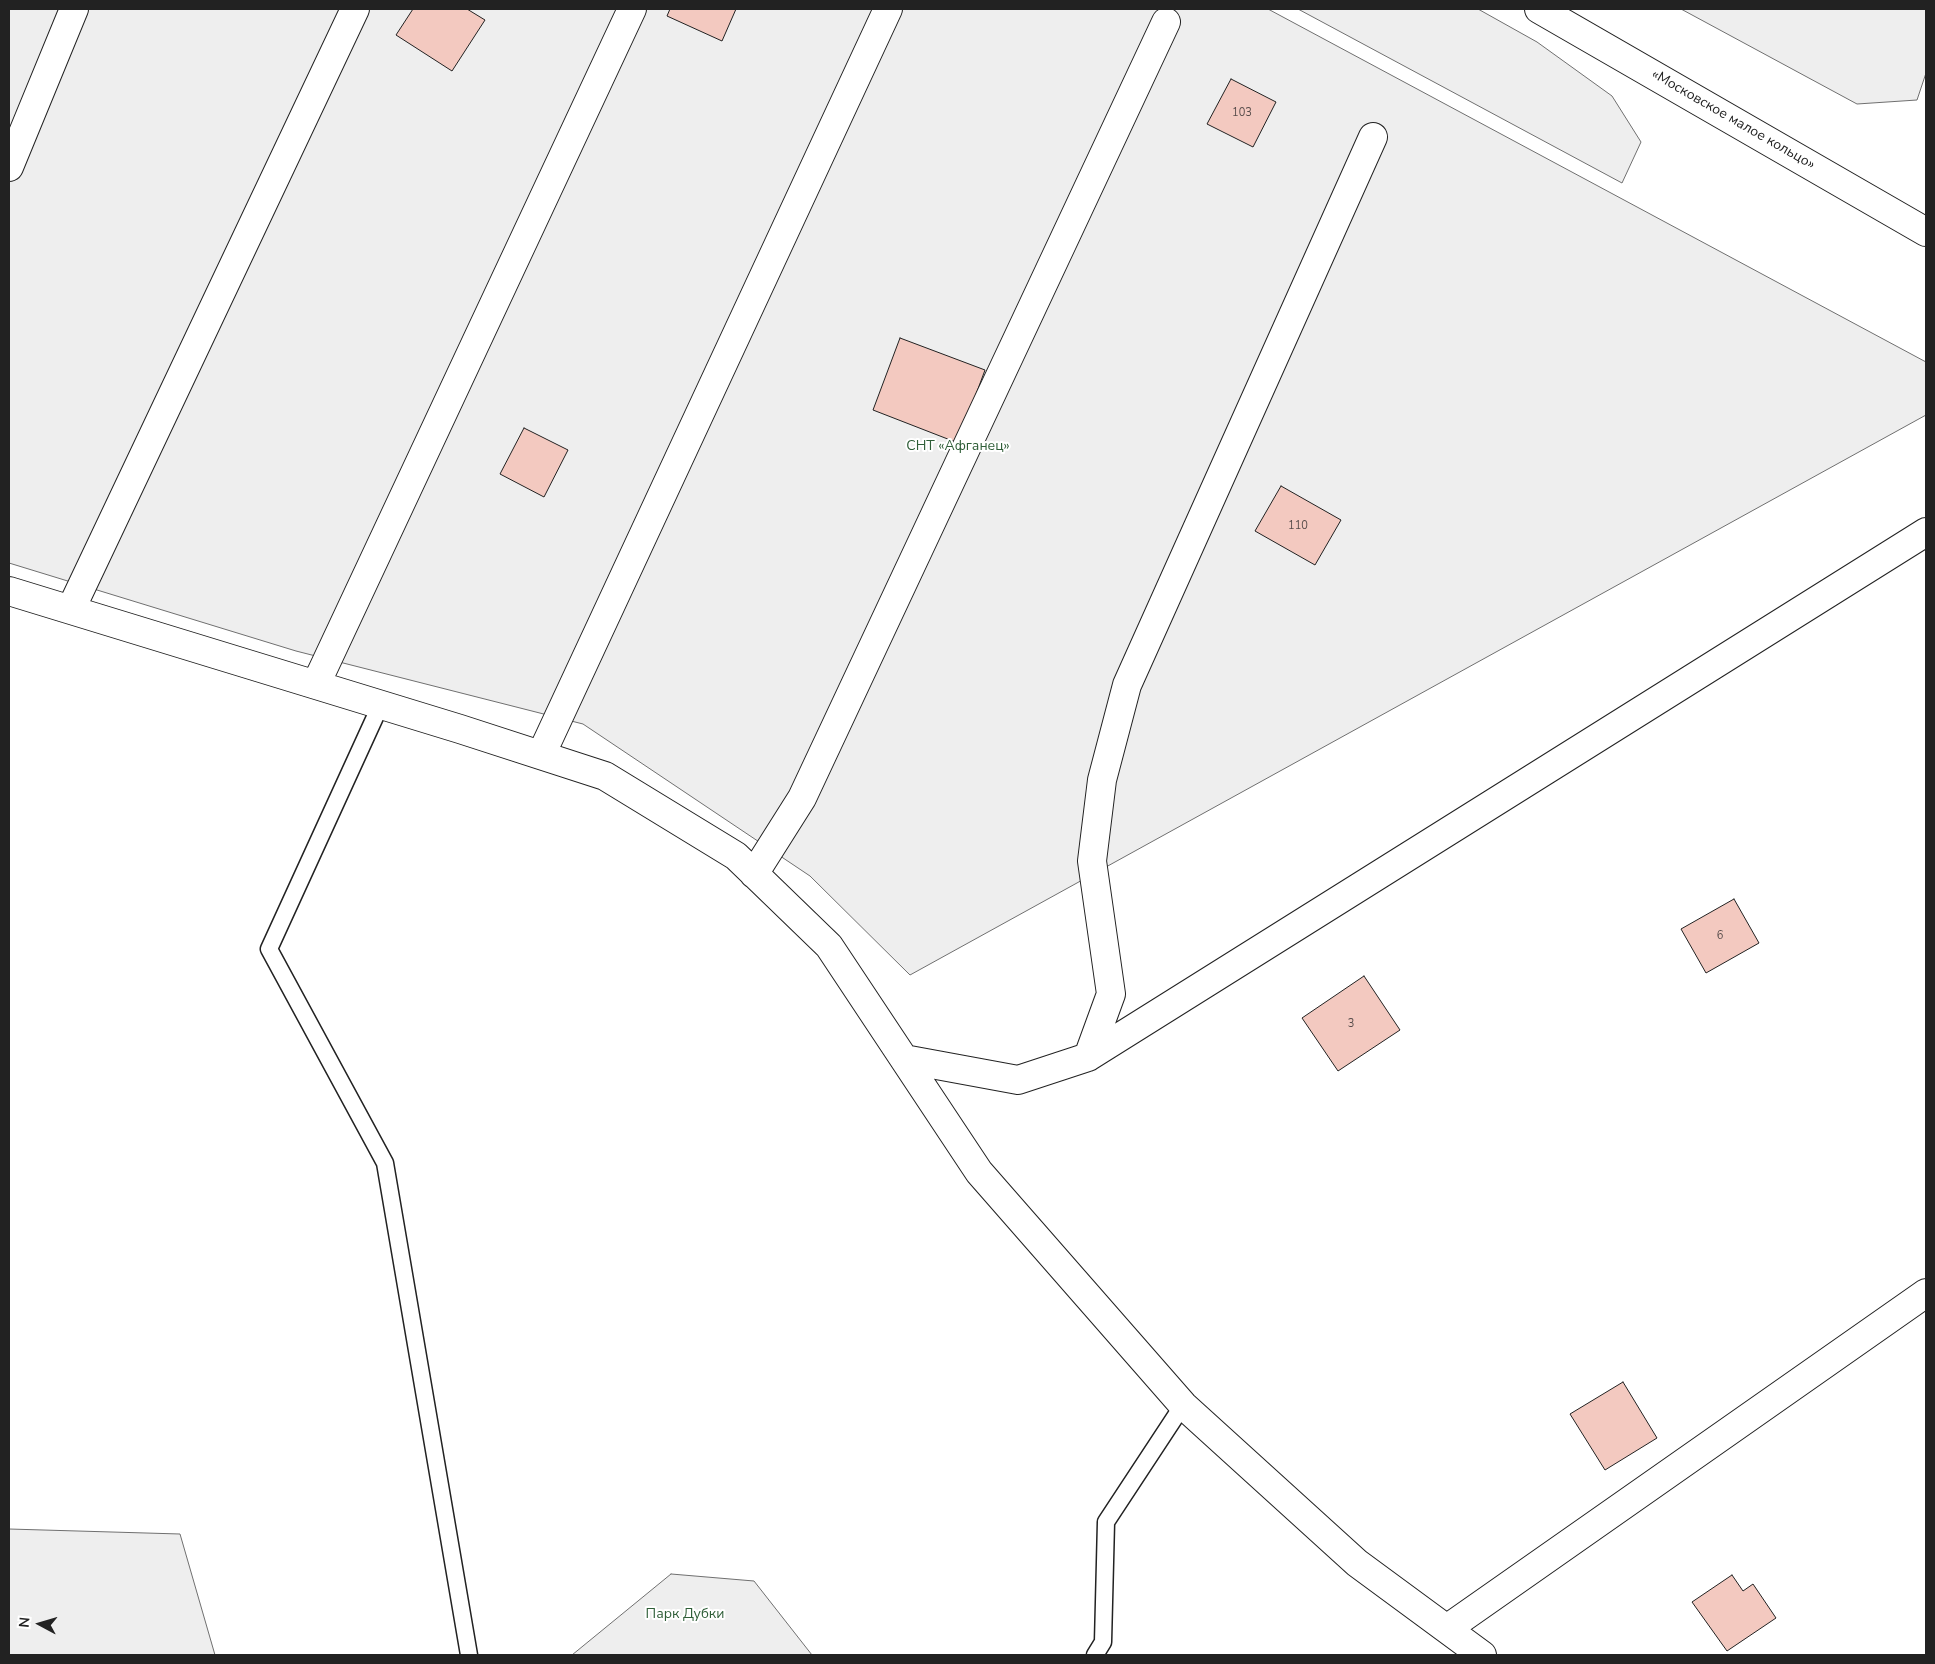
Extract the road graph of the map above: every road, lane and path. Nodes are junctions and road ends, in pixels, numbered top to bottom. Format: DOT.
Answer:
graph roads {
  1 [pos="74,9"];
  2 [pos="355,9"];
  3 [pos="632,9"];
  4 [pos="888,9"];
  5 [pos="1539,9"];
  6 [pos="1166,22"];
  7 [pos="1373,137"];
  8 [pos="9,166"];
  9 [pos="1926,232"];
  10 [pos="1926,532"];
  11 [pos="9,590"];
  12 [pos="71,609"];
  13 [pos="316,684"];
  14 [pos="381,704"];
  15 [pos="541,755"];
  16 [pos="754,874"];
  17 [pos="1088,1057"];
  18 [pos="904,1059"];
  19 [pos="1926,1292"];
  20 [pos="1183,1404"];
  21 [pos="1448,1628"];
  22 [pos="469,1655"];
  23 [pos="1096,1655"];
  24 [pos="1482,1655"];
  1 -- 8 [label="street"];
  2 -- 12 [label="street"];
  3 -- 13 [label="street"];
  4 -- 15 [label="street"];
  5 -- 9 [label="street, «Московское малое кольцо»"];
  6 -- 16 [label="street"];
  7 -- 17 [label="street"];
  10 -- 17 [label="street"];
  11 -- 12 [label="street"];
  12 -- 13 [label="street"];
  13 -- 14 [label="street"];
  14 -- 15 [label="street"];
  14 -- 22 [label="lane"];
  15 -- 16 [label="street"];
  16 -- 18 [label="street"];
  17 -- 18 [label="street"];
  18 -- 20 [label="street"];
  19 -- 21 [label="street"];
  20 -- 21 [label="street"];
  20 -- 23 [label="lane"];
  21 -- 24 [label="street"];
}
